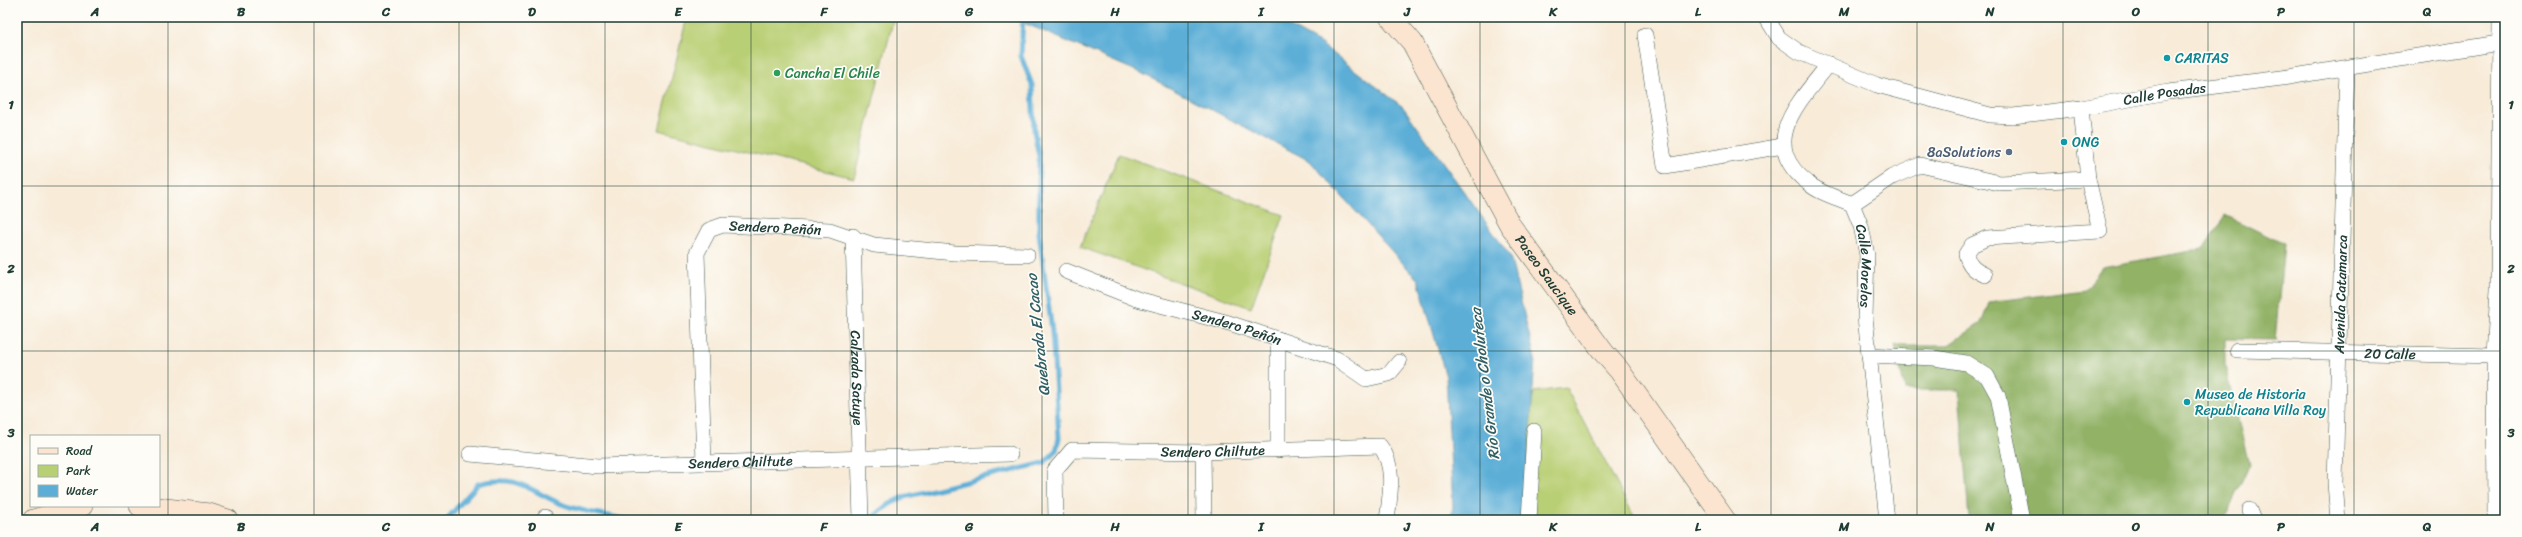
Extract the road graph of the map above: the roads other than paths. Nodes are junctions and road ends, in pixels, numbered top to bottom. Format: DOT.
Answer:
graph roads {
  1 [pos="1390,17"];
  2 [pos="1766,17"];
  3 [pos="2500,17"];
  4 [pos="1645,35"];
  5 [pos="2502,43"];
  6 [pos="1829,64"];
  7 [pos="2347,68"];
  8 [pos="2081,108"];
  9 [pos="1783,146"];
  10 [pos="2088,179"];
  11 [pos="1852,204"];
  12 [pos="853,236"];
  13 [pos="1027,255"];
  14 [pos="1066,271"];
  15 [pos="1985,275"];
  16 [pos="2502,283"];
  17 [pos="1278,339"];
  18 [pos="2237,350"];
  19 [pos="2339,352"];
  20 [pos="1869,356"];
  21 [pos="2494,356"];
  22 [pos="1399,362"];
  23 [pos="1534,431"];
  24 [pos="1278,450"];
  25 [pos="1204,452"];
  26 [pos="470,454"];
  27 [pos="1010,454"];
  28 [pos="859,459"];
  29 [pos="704,463"];
  30 [pos="78,507"];
  31 [pos="149,507"];
  32 [pos="861,514"];
  33 [pos="33,520"];
  34 [pos="228,520"];
  35 [pos="1056,520"];
  36 [pos="1204,520"];
  37 [pos="1387,520"];
  38 [pos="1529,520"];
  39 [pos="1725,520"];
  40 [pos="1887,520"];
  41 [pos="2022,520"];
  42 [pos="2338,520"];
  43 [pos="2495,520"];
  1 -- 39 [label="street, Paseo Saucique"];
  2 -- 6 [label="street, Calle Posadas"];
  3 -- 5 [label="street"];
  4 -- 9 [label="street"];
  5 -- 7 [label="street, Calle Posadas"];
  5 -- 16 [label="street"];
  6 -- 8 [label="street, Calle Posadas"];
  6 -- 9 [label="street"];
  7 -- 8 [label="street, Calle Posadas"];
  7 -- 19 [label="street, Avenida Catamarca"];
  8 -- 10 [label="street"];
  9 -- 11 [label="street"];
  10 -- 11 [label="street"];
  10 -- 15 [label="street"];
  11 -- 20 [label="street, Calle Morelos"];
  12 -- 13 [label="street, Sendero Peñón"];
  12 -- 28 [label="street, Calzada Satuye"];
  12 -- 29 [label="street, Sendero Peñón"];
  14 -- 17 [label="street, Sendero Peñón"];
  16 -- 21 [label="street"];
  17 -- 22 [label="street, Sendero Peñón"];
  17 -- 24 [label="street"];
  18 -- 19 [label="street, 20 Calle"];
  19 -- 21 [label="street, 20 Calle"];
  19 -- 42 [label="street, Avenida Catamarca"];
  20 -- 40 [label="street, Calle Morelos"];
  20 -- 41 [label="street"];
  21 -- 43 [label="street"];
  23 -- 38 [label="street"];
  24 -- 25 [label="street, Sendero Chiltute"];
  24 -- 37 [label="street, Sendero Chiltute"];
  25 -- 35 [label="street, Sendero Chiltute"];
  25 -- 36 [label="street"];
  26 -- 29 [label="street, Sendero Chiltute"];
  27 -- 28 [label="street, Sendero Chiltute"];
  28 -- 29 [label="street, Sendero Chiltute"];
  28 -- 32 [label="street, Calzada Satuye"];
  30 -- 33 [label="street"];
  31 -- 34 [label="street"];
}
